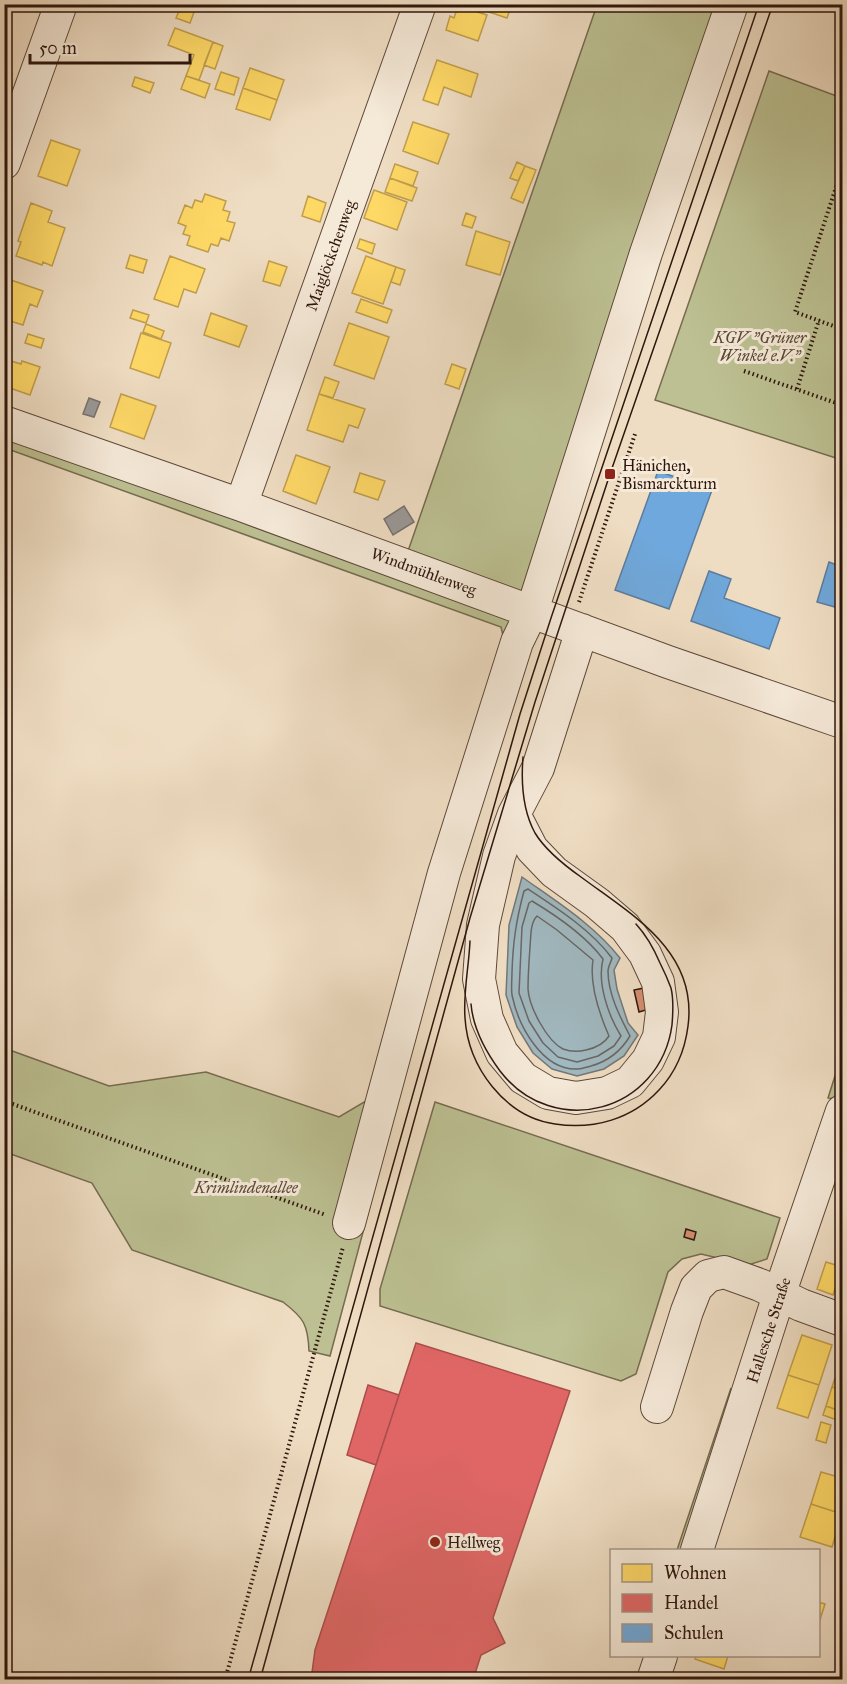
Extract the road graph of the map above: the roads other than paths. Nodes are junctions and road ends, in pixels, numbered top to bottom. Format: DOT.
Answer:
graph roads {
  1 [pos="61,4"];
  2 [pos="420,4"];
  3 [pos="732,4"];
  4 [pos="4,163"];
  5 [pos="4,422"];
  6 [pos="241,505"];
  7 [pos="532,610"];
  8 [pos="577,628"];
  9 [pos="843,722"];
  10 [pos="514,814"];
  11 [pos="843,1111"];
  12 [pos="349,1223"];
  13 [pos="779,1295"];
  14 [pos="843,1320"];
  15 [pos="657,1407"];
  16 [pos="698,1549"];
  17 [pos="661,1657"];
  18 [pos="653,1680"];
  1 -- 4 [label="street"];
  2 -- 6 [label="street, Maiglöckchenweg"];
  3 -- 7 [label="street"];
  5 -- 6 [label="street, Windmühlenweg"];
  6 -- 7 [label="street, Windmühlenweg"];
  7 -- 8 [label="street, Windmühlenweg"];
  7 -- 12 [label="street"];
  8 -- 9 [label="street, Windmühlenweg"];
  8 -- 10 [label="street"];
  10 -- 10 [label="street"];
  11 -- 13 [label="street, Hallesche Straße"];
  13 -- 14 [label="street"];
  13 -- 15 [label="street"];
  13 -- 16 [label="street, Hallesche Straße"];
  17 -- 18 [label="street"];
}
